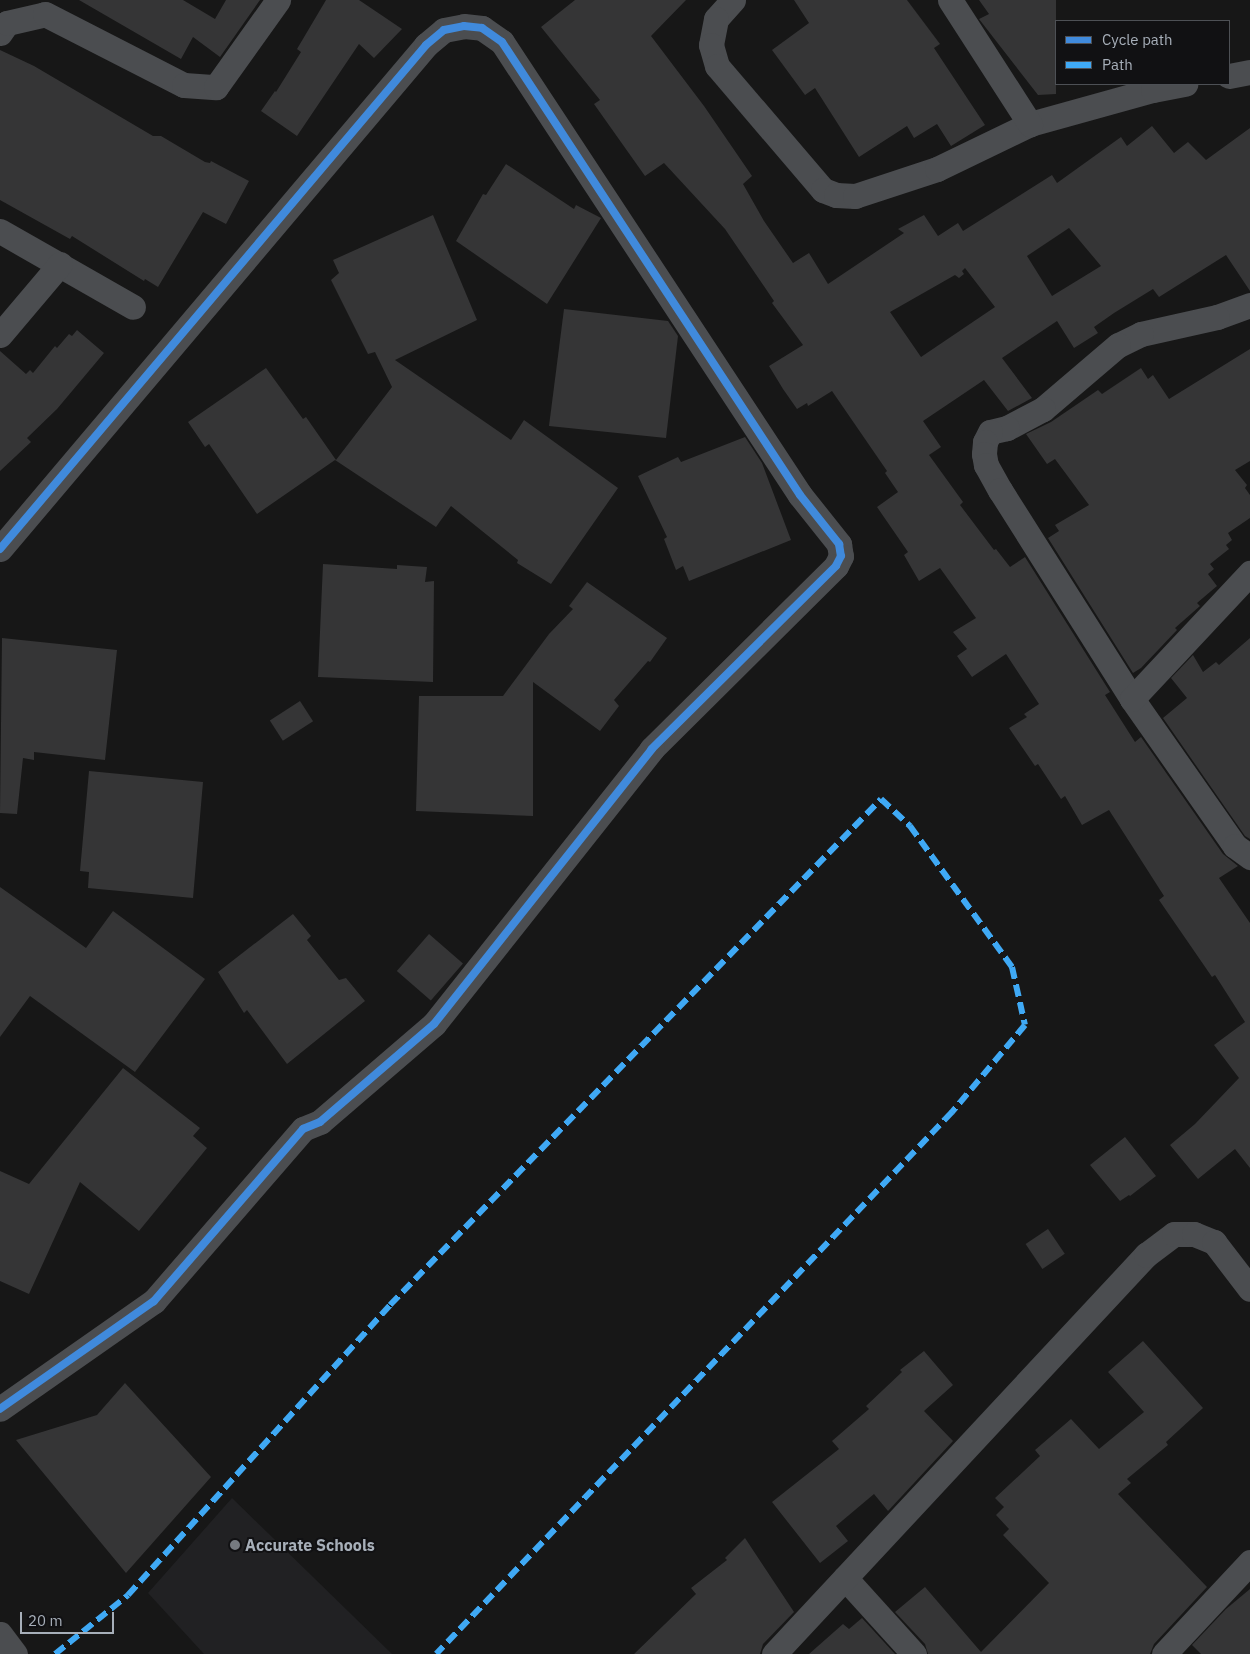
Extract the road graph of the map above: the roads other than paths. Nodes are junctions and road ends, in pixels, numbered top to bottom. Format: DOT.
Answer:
graph roads {
  1 [pos="278,0"];
  2 [pos="734,0"];
  3 [pos="950,0"];
  4 [pos="0,33"];
  5 [pos="1250,72"];
  6 [pos="1230,76"];
  7 [pos="1180,85"];
  8 [pos="1030,124"];
  9 [pos="0,231"];
  10 [pos="60,264"];
  11 [pos="1250,305"];
  12 [pos="133,307"];
  13 [pos="0,335"];
  14 [pos="0,549"];
  15 [pos="1250,573"];
  16 [pos="1132,700"];
  17 [pos="1250,857"];
  18 [pos="1250,1289"];
  19 [pos="0,1409"];
  20 [pos="1250,1562"];
  21 [pos="845,1578"];
  22 [pos="0,1634"];
  23 [pos="15,1654"];
  24 [pos="774,1654"];
  25 [pos="914,1654"];
  26 [pos="1164,1654"];
  1 -- 4 [label="street"];
  2 -- 8 [label="street"];
  3 -- 8 [label="street"];
  5 -- 6 [label="street"];
  7 -- 8 [label="street"];
  9 -- 10 [label="street"];
  10 -- 12 [label="street"];
  10 -- 13 [label="street"];
  11 -- 16 [label="street"];
  14 -- 19 [label="street"];
  15 -- 16 [label="street"];
  16 -- 17 [label="street"];
  18 -- 21 [label="street"];
  20 -- 26 [label="street"];
  21 -- 24 [label="street"];
  21 -- 25 [label="street"];
  22 -- 23 [label="street"];
}
